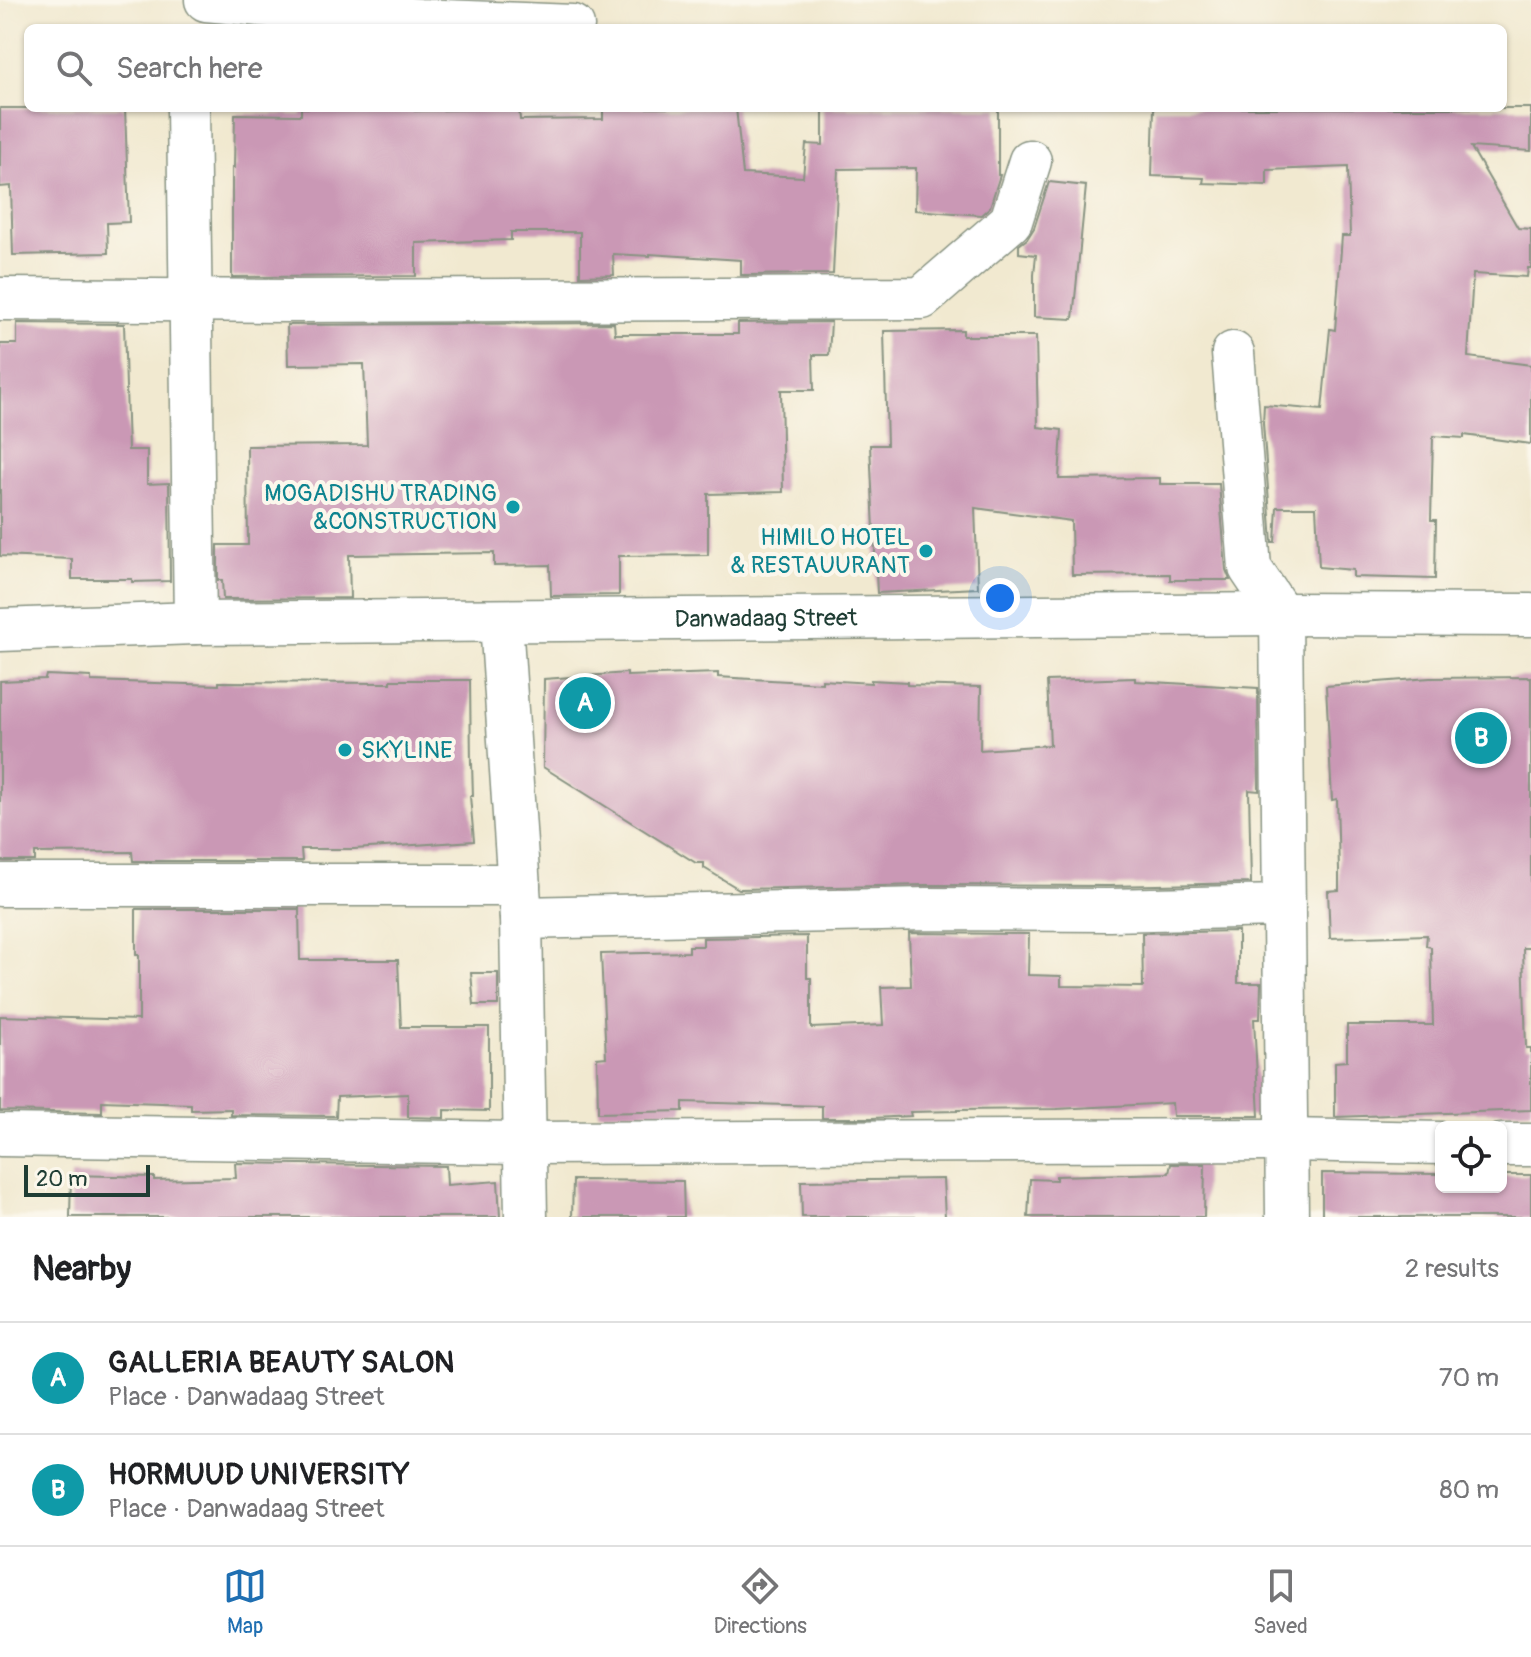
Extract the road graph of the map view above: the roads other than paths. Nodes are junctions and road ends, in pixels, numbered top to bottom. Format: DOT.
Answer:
graph roads {
  1 [pos="186,0"];
  2 [pos="206,0"];
  3 [pos="186,24"];
  4 [pos="522,24"];
  5 [pos="188,112"];
  6 [pos="1030,161"];
  7 [pos="0,299"];
  8 [pos="192,300"];
  9 [pos="1233,353"];
  10 [pos="1281,614"];
  11 [pos="1531,615"];
  12 [pos="501,622"];
  13 [pos="195,623"];
  14 [pos="0,630"];
  15 [pos="0,885"];
  16 [pos="520,902"];
  17 [pos="1283,906"];
  18 [pos="0,1135"];
  19 [pos="1287,1140"];
  20 [pos="524,1143"];
  21 [pos="1435,1143"];
  22 [pos="1507,1145"];
  23 [pos="1531,1145"];
  24 [pos="526,1217"];
  25 [pos="1287,1217"];
  1 -- 3 [label="street"];
  2 -- 4 [label="street"];
  5 -- 8 [label="street"];
  6 -- 8 [label="street"];
  7 -- 8 [label="street"];
  8 -- 13 [label="street"];
  9 -- 10 [label="street"];
  10 -- 11 [label="street, Danwadaag Street"];
  10 -- 12 [label="street, Danwadaag Street"];
  10 -- 17 [label="street"];
  12 -- 13 [label="street, Danwadaag Street"];
  12 -- 16 [label="street"];
  13 -- 14 [label="street, Danwadaag Street"];
  15 -- 16 [label="street"];
  16 -- 17 [label="street"];
  16 -- 20 [label="street"];
  17 -- 19 [label="street"];
  18 -- 20 [label="street"];
  19 -- 20 [label="street"];
  19 -- 21 [label="street"];
  19 -- 25 [label="street"];
  20 -- 24 [label="street"];
  22 -- 23 [label="street"];
}
